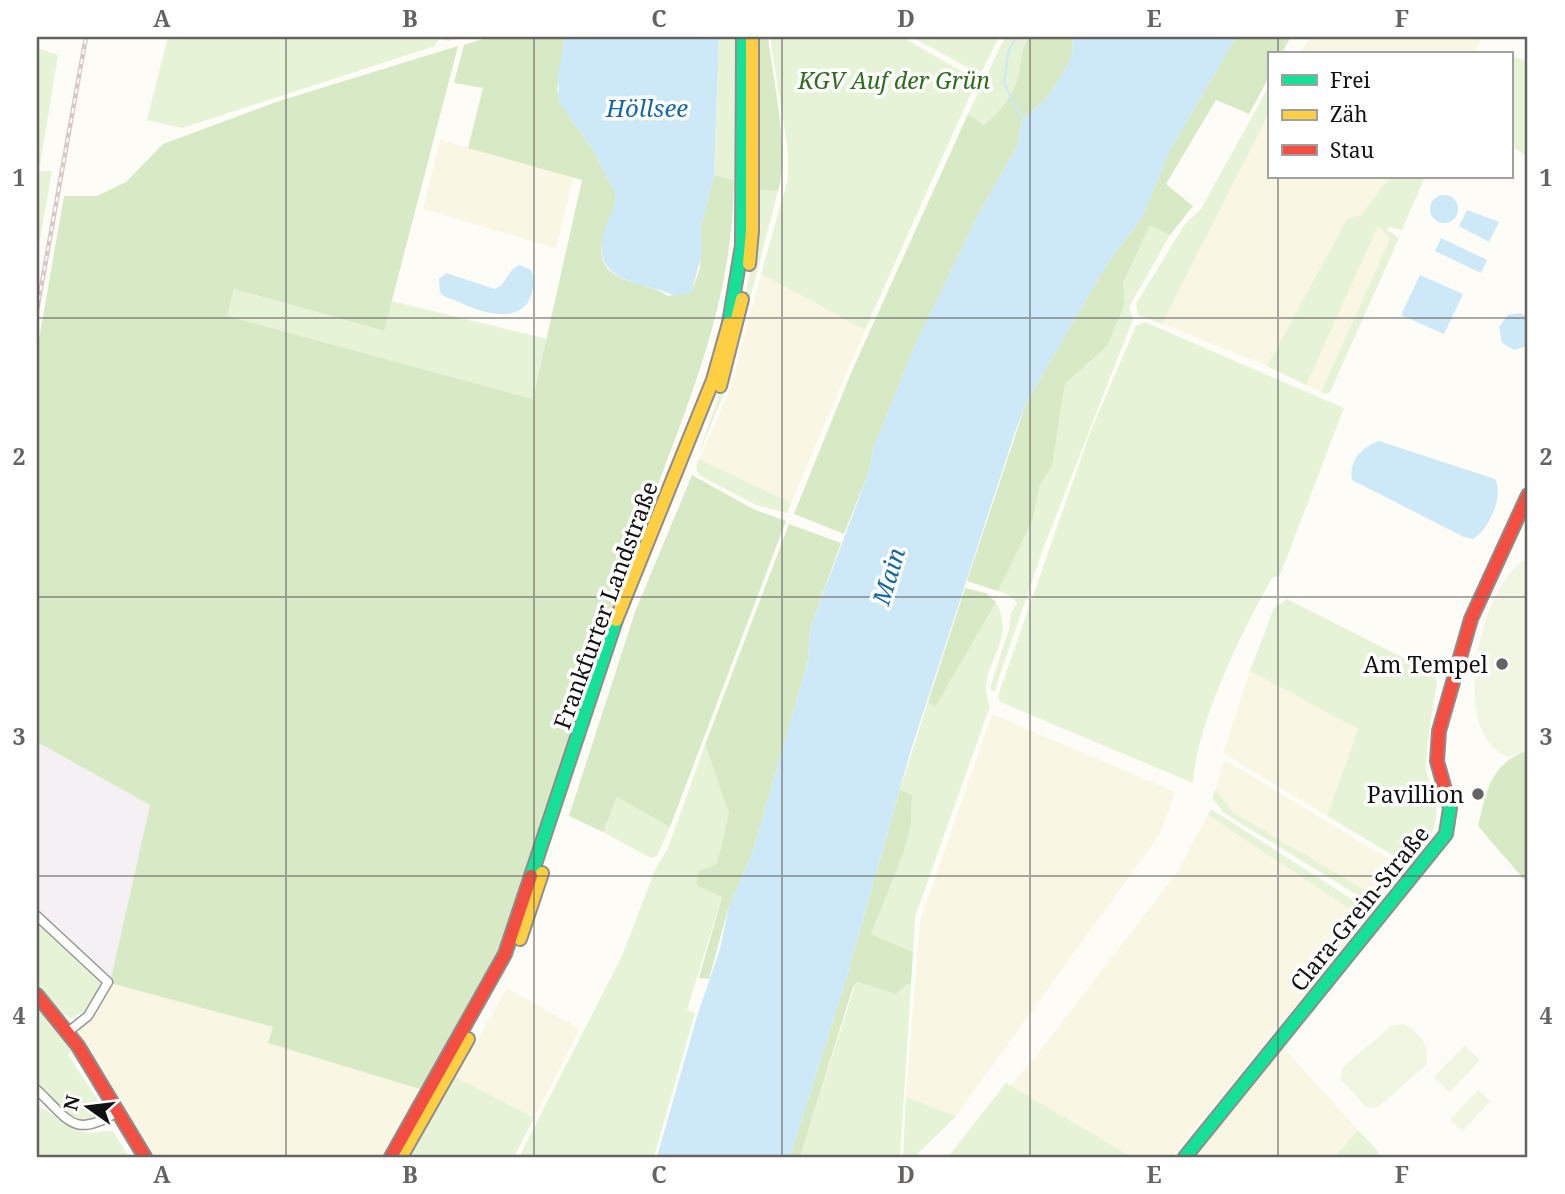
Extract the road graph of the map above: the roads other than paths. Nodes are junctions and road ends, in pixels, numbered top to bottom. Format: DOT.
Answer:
graph roads {
  1 [pos="743,37"];
  2 [pos="752,37"];
  3 [pos="1528,495"];
  4 [pos="37,916"];
  5 [pos="37,995"];
  6 [pos="68,1032"];
  7 [pos="37,1090"];
  8 [pos="117,1112"];
  9 [pos="145,1157"];
  10 [pos="391,1157"];
  11 [pos="401,1157"];
  12 [pos="1185,1157"];
  1 -- 10 [label="main road, Frankfurter Landstraße"];
  2 -- 11 [label="main road, Frankfurter Landstraße"];
  3 -- 12 [label="main road, Clara-Grein-Straße"];
  4 -- 6 [label="street"];
  5 -- 6 [label="main road"];
  6 -- 8 [label="main road"];
  7 -- 8 [label="street"];
  8 -- 9 [label="main road"];
}
